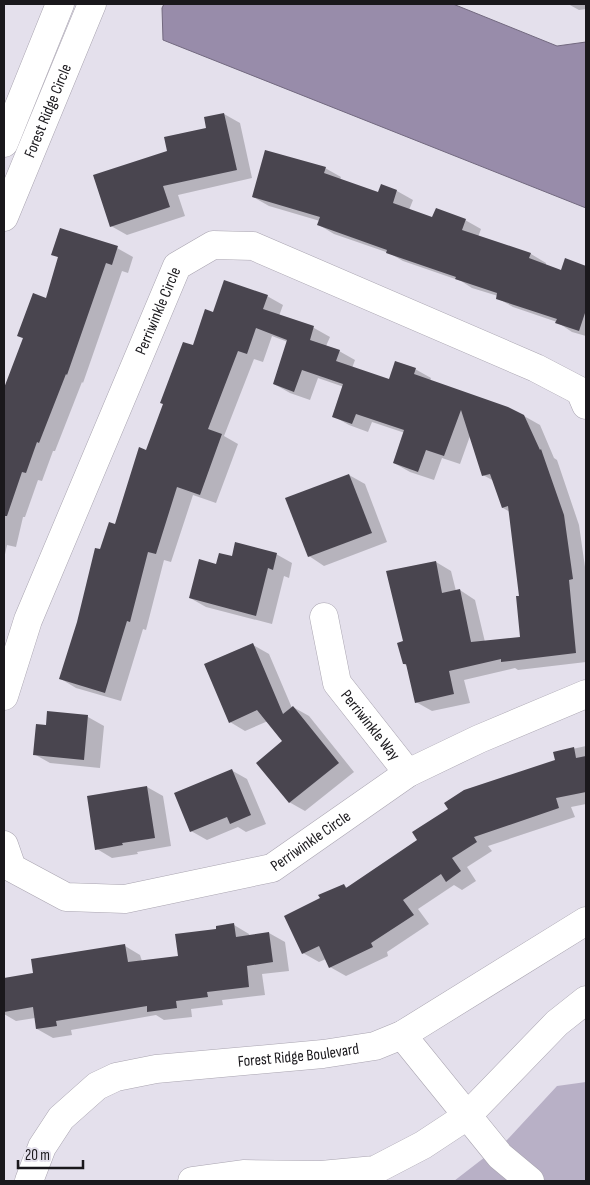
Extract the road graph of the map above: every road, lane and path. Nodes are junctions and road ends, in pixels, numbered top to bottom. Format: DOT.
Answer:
graph roads {
  1 [pos="60,4"];
  2 [pos="92,4"];
  3 [pos="4,143"];
  4 [pos="4,217"];
  5 [pos="586,405"];
  6 [pos="324,617"];
  7 [pos="586,694"];
  8 [pos="4,696"];
  9 [pos="408,773"];
  10 [pos="4,845"];
  11 [pos="586,921"];
  12 [pos="586,1000"];
  13 [pos="402,1035"];
  14 [pos="467,1116"];
  15 [pos="29,1181"];
  16 [pos="192,1181"];
  17 [pos="530,1181"];
  1 -- 3 [label="street, Forest Ridge Circle"];
  2 -- 4 [label="street, Forest Ridge Circle"];
  5 -- 8 [label="street, Perriwinkle Circle"];
  6 -- 9 [label="street, Perriwinkle Way"];
  7 -- 9 [label="street, Perriwinkle Circle"];
  9 -- 10 [label="street, Perriwinkle Circle"];
  11 -- 13 [label="street, Forest Ridge Boulevard"];
  12 -- 14 [label="street"];
  13 -- 14 [label="street"];
  13 -- 15 [label="street, Forest Ridge Boulevard"];
  14 -- 16 [label="street"];
  14 -- 17 [label="street"];
}
